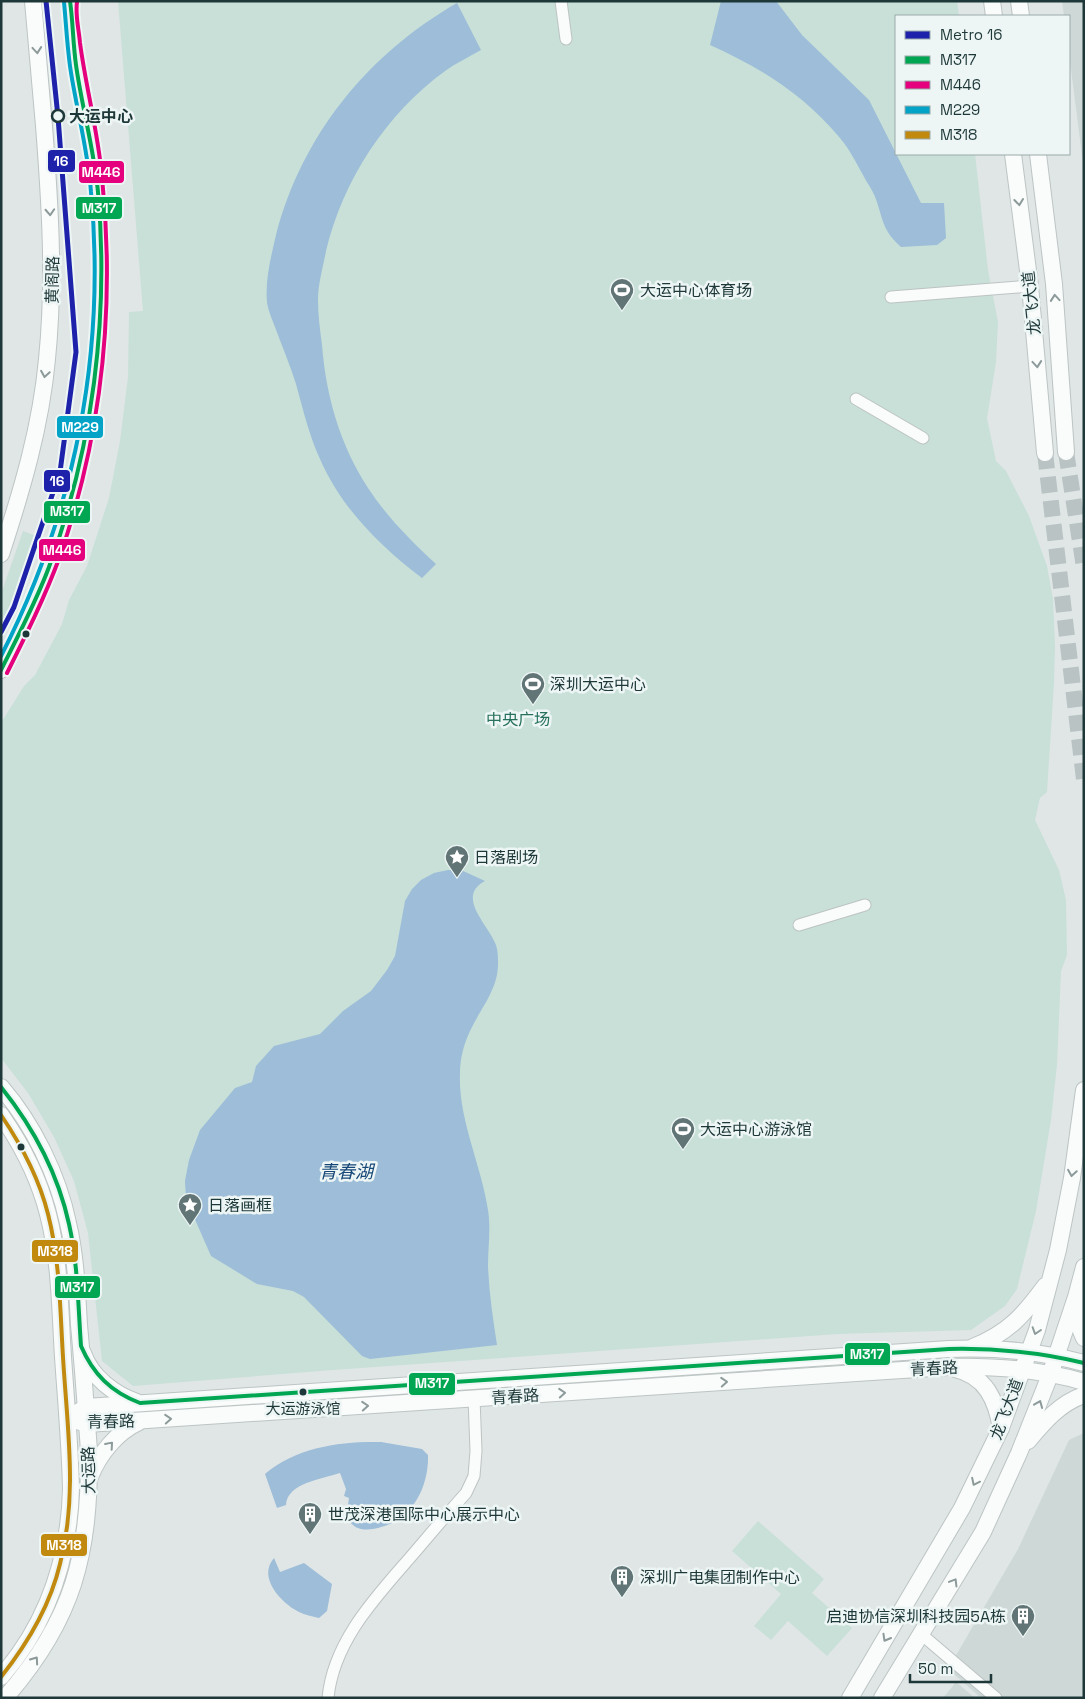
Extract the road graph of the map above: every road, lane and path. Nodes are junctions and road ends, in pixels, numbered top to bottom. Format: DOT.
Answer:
graph roads {
  1 [pos="561,1"];
  2 [pos="992,1"];
  3 [pos="1019,1"];
  4 [pos="33,2"];
  5 [pos="70,2"];
  6 [pos="994,15"];
  7 [pos="1021,15"];
  8 [pos="566,39"];
  9 [pos="1012,155"];
  10 [pos="1038,155"];
  11 [pos="1030,286"];
  12 [pos="891,297"];
  13 [pos="856,399"];
  14 [pos="923,438"];
  15 [pos="1066,452"];
  16 [pos="1045,453"];
  17 [pos="1,554"];
  18 [pos="1,670"];
  19 [pos="865,905"];
  20 [pos="799,925"];
  21 [pos="1,1088"];
  22 [pos="1084,1090"];
  23 [pos="1,1115"];
  24 [pos="1084,1267"];
  25 [pos="1051,1278"];
  26 [pos="1076,1297"];
  27 [pos="1084,1338"];
  28 [pos="81,1346"];
  29 [pos="970,1348"];
  30 [pos="1029,1352"];
  31 [pos="1057,1356"];
  32 [pos="1084,1363"];
  33 [pos="948,1367"];
  34 [pos="1021,1370"];
  35 [pos="1050,1375"];
  36 [pos="1084,1382"];
  37 [pos="1084,1395"];
  38 [pos="474,1398"];
  39 [pos="140,1404"];
  40 [pos="86,1407"];
  41 [pos="68,1418"];
  42 [pos="142,1420"];
  43 [pos="87,1424"];
  44 [pos="1001,1428"];
  45 [pos="1019,1453"];
  46 [pos="89,1479"];
  47 [pos="921,1634"];
  48 [pos="1,1677"];
  49 [pos="5,1698"];
  50 [pos="328,1698"];
  51 [pos="850,1698"];
  52 [pos="882,1698"];
  53 [pos="996,1698"];
  1 -- 8 [label="street"];
  2 -- 6 [label="street"];
  3 -- 7 [label="street"];
  4 -- 17 [label="street, 黄阁路, one-way"];
  5 -- 18 [label="street"];
  9 -- 11 [label="street, 龙飞大道, one-way"];
  15 -- 10 [label="street, 龙飞大道, one-way"];
  11 -- 12 [label="street"];
  11 -- 16 [label="street, 龙飞大道, one-way"];
  13 -- 14 [label="street"];
  19 -- 20 [label="street"];
  21 -- 28 [label="street, 大运路"];
  22 -- 25 [label="street, 龙飞大道, one-way"];
  23 -- 41 [label="street, 大运路"];
  24 -- 26 [label="street, 龙飞大道"];
  25 -- 29 [label="street"];
  25 -- 30 [label="street, 龙飞大道, one-way"];
  26 -- 27 [label="street"];
  26 -- 31 [label="street, 龙飞大道"];
  28 -- 39 [label="street"];
  28 -- 40 [label="street, 大运路"];
  29 -- 30 [label="street, 青春路"];
  29 -- 39 [label="street, 青春路"];
  30 -- 31 [label="street, 青春路"];
  30 -- 34 [label="street, 龙飞大道"];
  31 -- 32 [label="street, 青春路"];
  31 -- 35 [label="street, 龙飞大道"];
  33 -- 34 [label="street, 青春路"];
  38 -- 33 [label="street, 青春路, one-way"];
  33 -- 44 [label="street"];
  34 -- 35 [label="street, 青春路"];
  34 -- 44 [label="street, 龙飞大道"];
  35 -- 36 [label="street, 青春路"];
  45 -- 35 [label="street, 龙飞大道, one-way"];
  37 -- 45 [label="street"];
  42 -- 38 [label="street, 青春路, one-way"];
  38 -- 50 [label="street"];
  39 -- 40 [label="street, 青春路"];
  40 -- 41 [label="street, 青春路"];
  40 -- 43 [label="street, 大运路"];
  41 -- 43 [label="street, 青春路"];
  41 -- 48 [label="street, 大运路"];
  42 -- 43 [label="street, 青春路"];
  46 -- 42 [label="street, one-way"];
  43 -- 46 [label="street, 大运路"];
  44 -- 51 [label="street, 龙飞大道, one-way"];
  47 -- 45 [label="street, 龙飞大道, one-way"];
  49 -- 46 [label="street, 大运路, one-way"];
  47 -- 52 [label="street, 龙飞大道"];
  47 -- 53 [label="street"];
}
